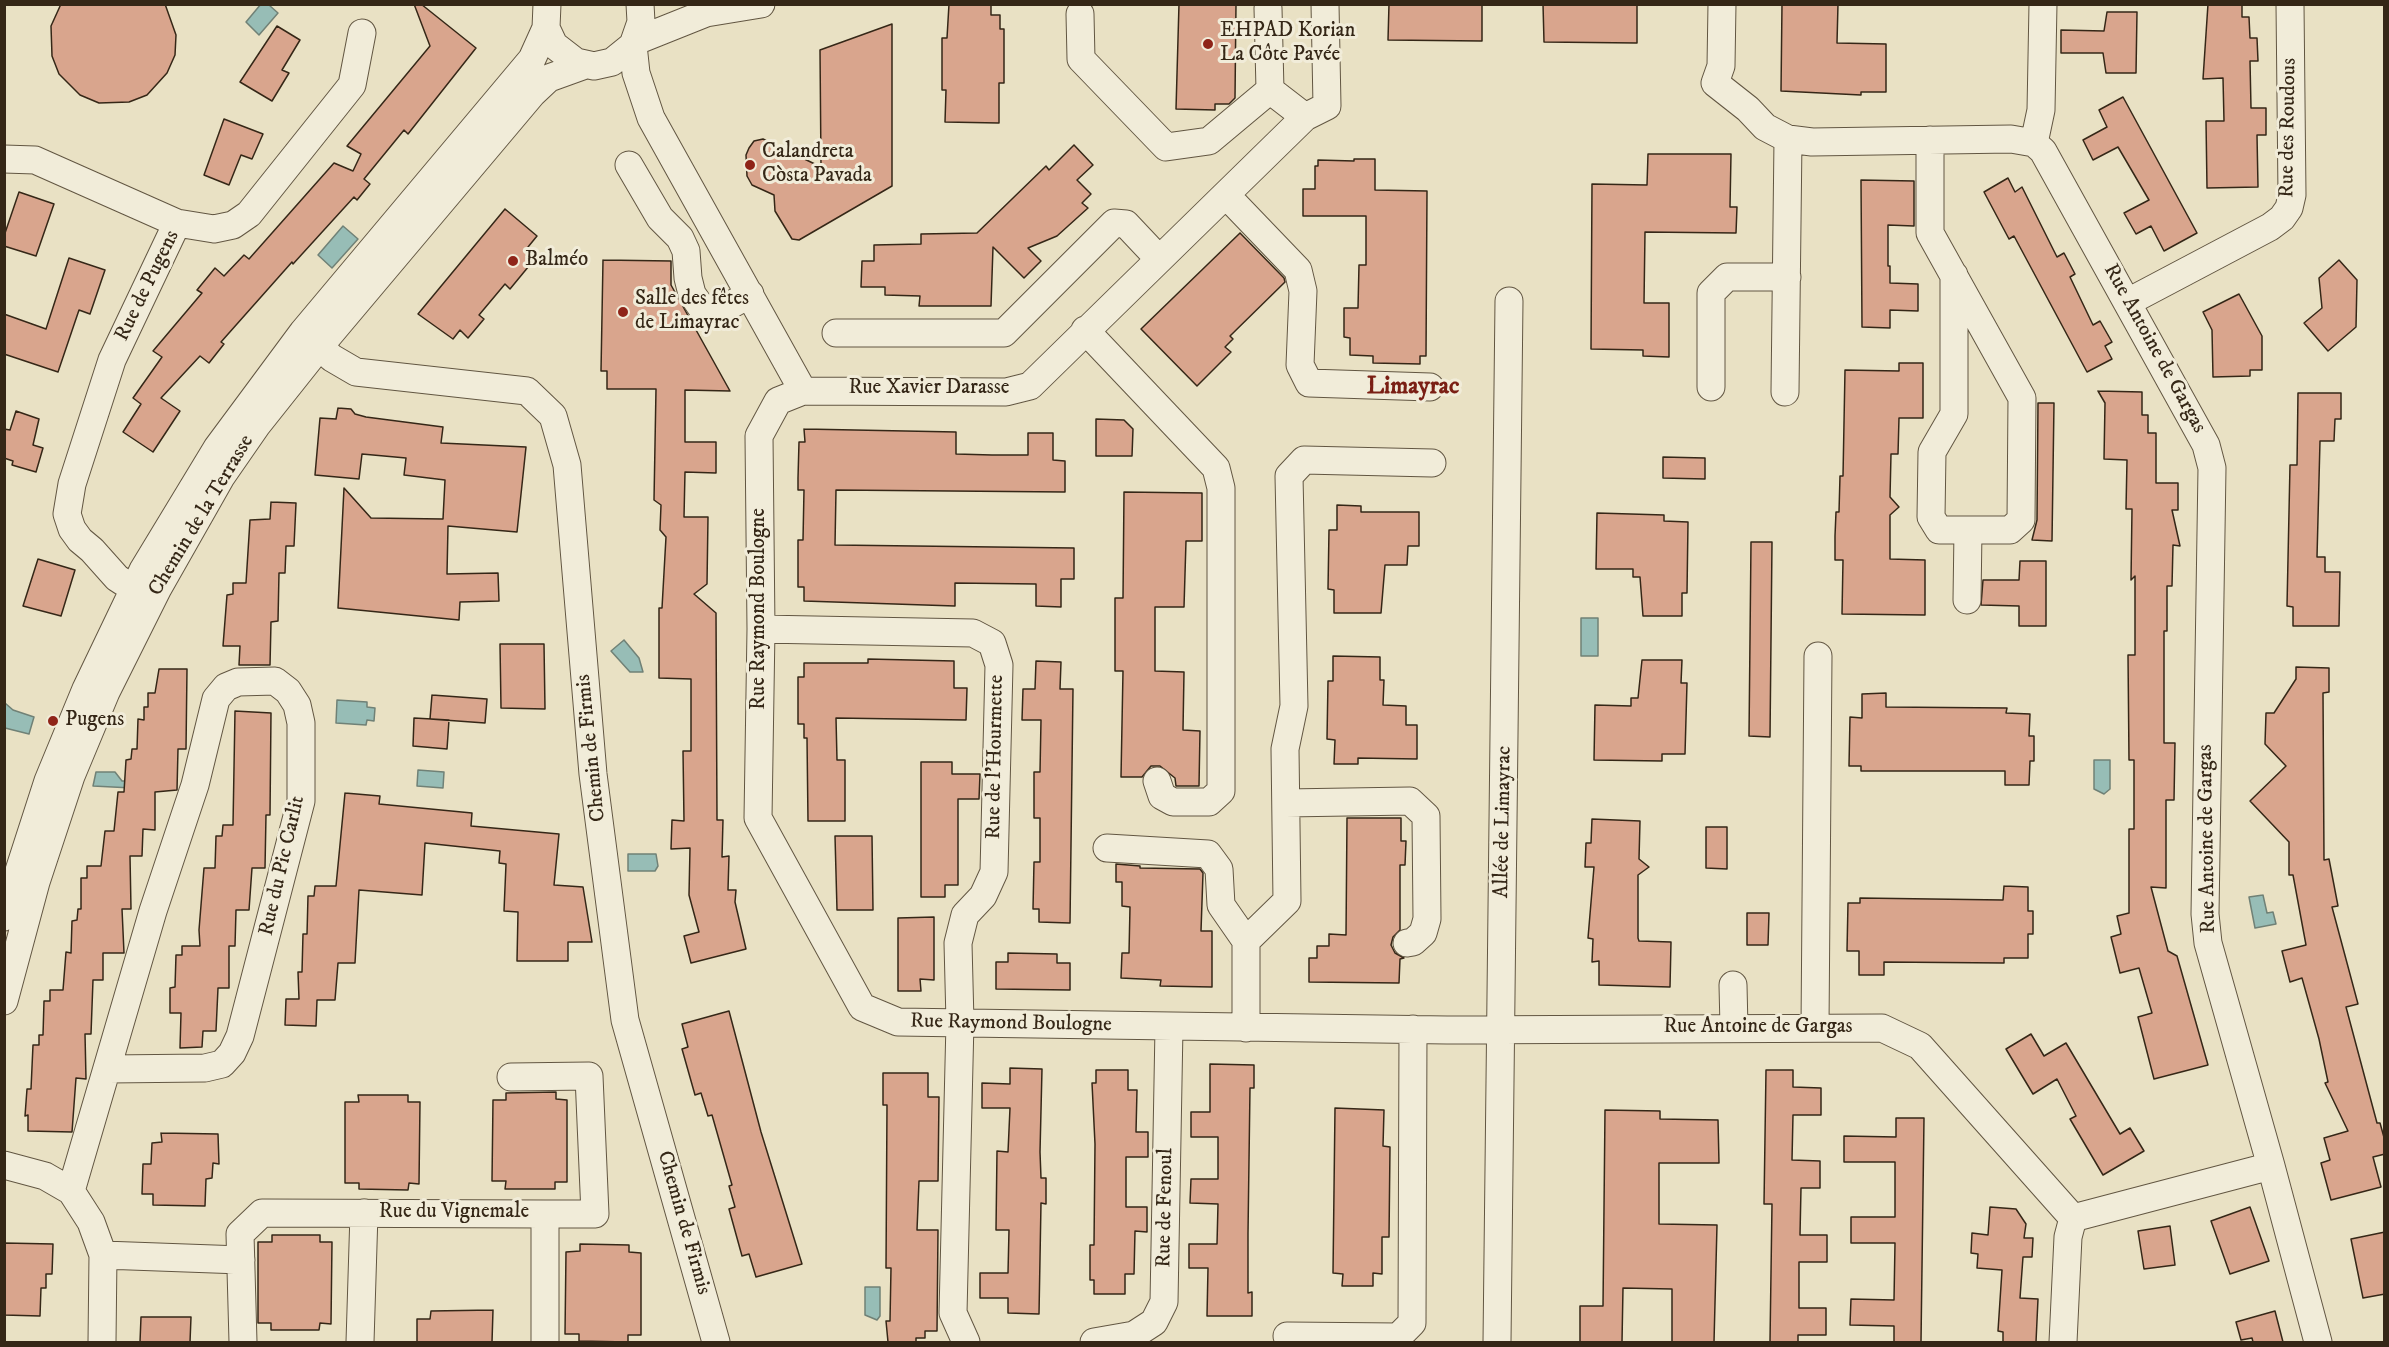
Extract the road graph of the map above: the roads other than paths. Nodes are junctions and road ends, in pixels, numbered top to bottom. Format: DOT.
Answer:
graph roads {
  1 [pos="640,4"];
  2 [pos="674,4"];
  3 [pos="761,4"];
  4 [pos="1325,4"];
  5 [pos="1722,4"];
  6 [pos="2043,4"];
  7 [pos="2290,4"];
  8 [pos="1268,8"];
  9 [pos="706,13"];
  10 [pos="1080,14"];
  11 [pos="547,16"];
  12 [pos="362,33"];
  13 [pos="634,43"];
  14 [pos="589,66"];
  15 [pos="1270,90"];
  16 [pos="1316,112"];
  17 [pos="651,118"];
  18 [pos="1788,139"];
  19 [pos="1930,140"];
  20 [pos="2034,143"];
  21 [pos="4,159"];
  22 [pos="629,165"];
  23 [pos="1226,195"];
  24 [pos="177,223"];
  25 [pos="1159,259"];
  26 [pos="1953,275"];
  27 [pos="1786,278"];
  28 [pos="750,294"];
  29 [pos="1509,301"];
  30 [pos="2128,302"];
  31 [pos="1085,330"];
  32 [pos="836,333"];
  33 [pos="311,340"];
  34 [pos="1430,387"];
  35 [pos="1711,387"];
  36 [pos="1785,392"];
  37 [pos="791,396"];
  38 [pos="1432,463"];
  39 [pos="1968,530"];
  40 [pos="145,582"];
  41 [pos="1968,600"];
  42 [pos="761,629"];
  43 [pos="1818,656"];
  44 [pos="1157,781"];
  45 [pos="1286,803"];
  46 [pos="1107,848"];
  47 [pos="4,917"];
  48 [pos="1246,941"];
  49 [pos="1407,943"];
  50 [pos="1733,985"];
  51 [pos="4,1001"];
  52 [pos="960,1022"];
  53 [pos="1169,1027"];
  54 [pos="1246,1028"];
  55 [pos="1734,1028"];
  56 [pos="1815,1028"];
  57 [pos="1413,1029"];
  58 [pos="1502,1029"];
  59 [pos="108,1069"];
  60 [pos="511,1077"];
  61 [pos="4,1165"];
  62 [pos="2271,1166"];
  63 [pos="71,1191"];
  64 [pos="364,1213"];
  65 [pos="545,1214"];
  66 [pos="2073,1218"];
  67 [pos="103,1255"];
  68 [pos="241,1260"];
  69 [pos="1287,1336"];
  70 [pos="102,1342"];
  71 [pos="243,1342"];
  72 [pos="360,1342"];
  73 [pos="545,1342"];
  74 [pos="716,1342"];
  75 [pos="966,1342"];
  76 [pos="1094,1342"];
  77 [pos="1497,1342"];
  78 [pos="2063,1342"];
  79 [pos="2318,1342"];
  1 -- 13 [label="street"];
  2 -- 9 [label="street"];
  3 -- 9 [label="street"];
  4 -- 16 [label="street"];
  5 -- 18 [label="street"];
  6 -- 20 [label="street"];
  7 -- 30 [label="street, Rue des Roudous"];
  8 -- 15 [label="street"];
  9 -- 13 [label="street, Chemin de la Terrasse"];
  10 -- 15 [label="street"];
  11 -- 14 [label="street"];
  11 -- 33 [label="street, Chemin de la Terrasse"];
  12 -- 24 [label="street, Rue de Pugens"];
  13 -- 14 [label="street, Chemin de la Terrasse"];
  13 -- 17 [label="street"];
  14 -- 17 [label="street"];
  14 -- 33 [label="street, Chemin de la Terrasse"];
  15 -- 16 [label="street"];
  16 -- 23 [label="street, Rue Xavier Darasse"];
  17 -- 28 [label="street"];
  18 -- 19 [label="street"];
  18 -- 27 [label="street"];
  19 -- 20 [label="street"];
  19 -- 26 [label="street"];
  20 -- 30 [label="street, Rue Antoine de Gargas"];
  21 -- 24 [label="street"];
  22 -- 28 [label="street"];
  23 -- 25 [label="street, Rue Xavier Darasse"];
  23 -- 34 [label="street"];
  24 -- 40 [label="street, Rue de Pugens"];
  25 -- 31 [label="street, Rue Xavier Darasse"];
  25 -- 32 [label="street"];
  26 -- 39 [label="street"];
  26 -- 39 [label="street"];
  27 -- 35 [label="street"];
  27 -- 36 [label="street"];
  28 -- 37 [label="street"];
  29 -- 58 [label="street, Allée de Limayrac"];
  30 -- 62 [label="street, Rue Antoine de Gargas"];
  31 -- 37 [label="street, Rue Xavier Darasse"];
  31 -- 44 [label="street"];
  33 -- 40 [label="street, Chemin de la Terrasse"];
  33 -- 74 [label="street, Chemin de Firmis"];
  37 -- 42 [label="street, Rue Raymond Boulogne"];
  38 -- 45 [label="street"];
  39 -- 41 [label="street"];
  40 -- 47 [label="street, Chemin de la Terrasse"];
  40 -- 51 [label="street, Chemin de la Terrasse"];
  42 -- 52 [label="street, Rue Raymond Boulogne"];
  42 -- 52 [label="street, Rue de l'Hourmette"];
  43 -- 56 [label="street"];
  45 -- 48 [label="street"];
  45 -- 49 [label="street"];
  46 -- 48 [label="street"];
  48 -- 54 [label="street"];
  50 -- 55 [label="street"];
  52 -- 53 [label="street, Rue Raymond Boulogne"];
  52 -- 75 [label="street"];
  53 -- 54 [label="street, Rue Raymond Boulogne"];
  53 -- 76 [label="street, Rue de Fenoul"];
  54 -- 57 [label="street, Rue Raymond Boulogne"];
  55 -- 56 [label="street, Rue Antoine de Gargas"];
  55 -- 58 [label="street, Rue Antoine de Gargas"];
  56 -- 66 [label="street, Rue Antoine de Gargas"];
  57 -- 58 [label="street, Rue Raymond Boulogne"];
  57 -- 69 [label="street"];
  58 -- 77 [label="street, Allée de Limayrac"];
  59 -- 59 [label="street, Rue du Pic Carlit"];
  59 -- 63 [label="street, Rue du Pic Carlit"];
  60 -- 65 [label="street, Rue du Vignemale"];
  61 -- 63 [label="street"];
  62 -- 66 [label="street"];
  62 -- 79 [label="street, Rue Antoine de Gargas"];
  63 -- 67 [label="street"];
  64 -- 65 [label="street, Rue du Vignemale"];
  64 -- 68 [label="street, Rue du Vignemale"];
  64 -- 72 [label="street, Rue du Vignemale"];
  65 -- 73 [label="street, Rue du Vignemale"];
  66 -- 78 [label="street"];
  67 -- 68 [label="street"];
  67 -- 70 [label="street"];
  68 -- 71 [label="street, Rue du Vignemale"];
}
